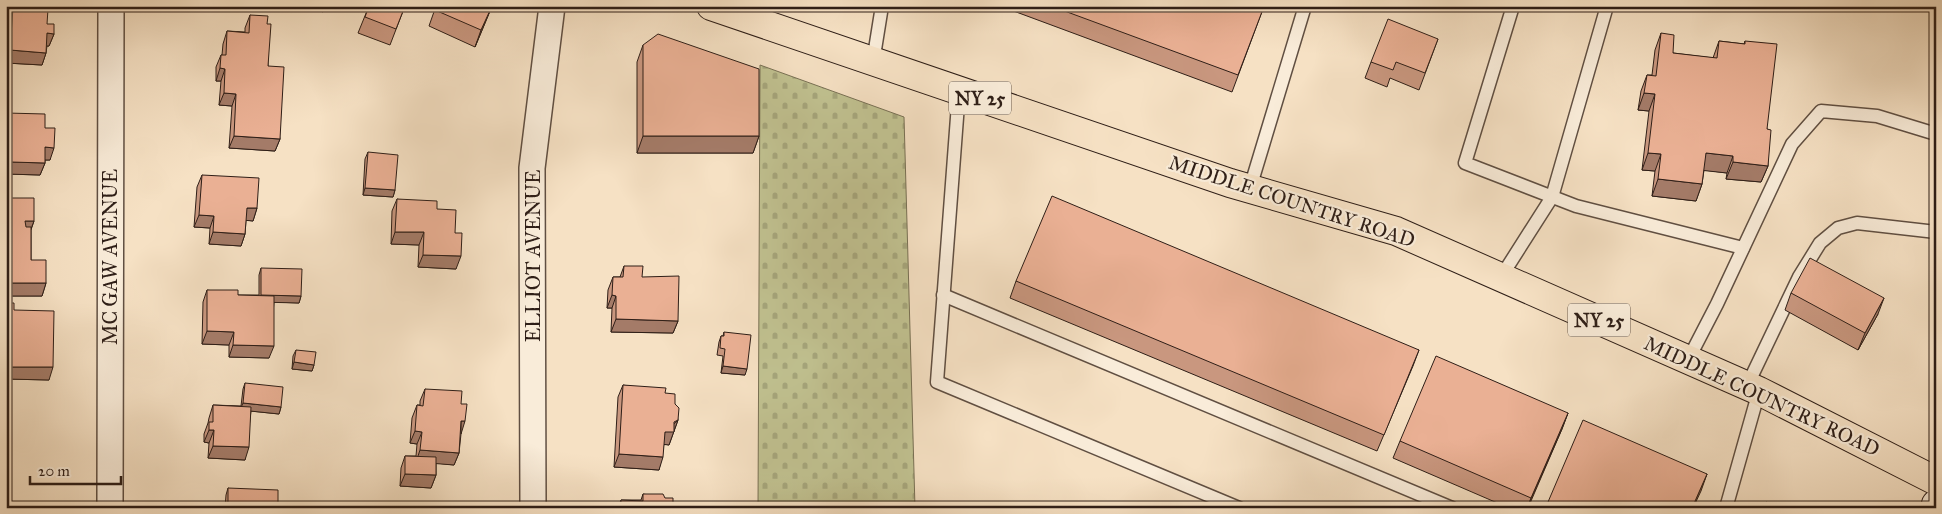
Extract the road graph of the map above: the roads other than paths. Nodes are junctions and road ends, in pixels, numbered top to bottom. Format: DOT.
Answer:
graph roads {
  1 [pos="111,6"];
  2 [pos="552,6"];
  3 [pos="711,6"];
  4 [pos="882,6"];
  5 [pos="1305,6"];
  6 [pos="1513,6"];
  7 [pos="1606,6"];
  8 [pos="874,62"];
  9 [pos="959,91"];
  10 [pos="1936,134"];
  11 [pos="1250,188"];
  12 [pos="1552,197"];
  13 [pos="1936,232"];
  14 [pos="1743,248"];
  15 [pos="1501,277"];
  16 [pos="943,295"];
  17 [pos="1688,360"];
  18 [pos="1753,388"];
  19 [pos="1936,481"];
  20 [pos="1936,504"];
  21 [pos="110,508"];
  22 [pos="533,508"];
  23 [pos="1239,508"];
  24 [pos="1452,508"];
  25 [pos="1726,508"];
  26 [pos="1935,508"];
  1 -- 21 [label="street, MC GAW AVENUE"];
  2 -- 22 [label="street, ELLIOT AVENUE"];
  3 -- 8 [label="main road, MIDDLE COUNTRY ROAD / NY 25"];
  4 -- 8 [label="lane"];
  5 -- 11 [label="lane"];
  6 -- 12 [label="lane"];
  7 -- 12 [label="lane"];
  8 -- 9 [label="main road, MIDDLE COUNTRY ROAD / NY 25"];
  9 -- 11 [label="main road, MIDDLE COUNTRY ROAD / NY 25"];
  9 -- 16 [label="lane"];
  10 -- 14 [label="lane"];
  11 -- 15 [label="main road, MIDDLE COUNTRY ROAD / NY 25"];
  12 -- 14 [label="lane"];
  12 -- 15 [label="lane"];
  13 -- 18 [label="lane"];
  14 -- 17 [label="lane"];
  15 -- 17 [label="main road, MIDDLE COUNTRY ROAD / NY 25"];
  16 -- 23 [label="lane"];
  16 -- 24 [label="lane"];
  17 -- 18 [label="main road, MIDDLE COUNTRY ROAD / NY 25"];
  18 -- 19 [label="main road, MIDDLE COUNTRY ROAD / NY 25"];
  18 -- 25 [label="lane"];
  20 -- 26 [label="main road"];
}
